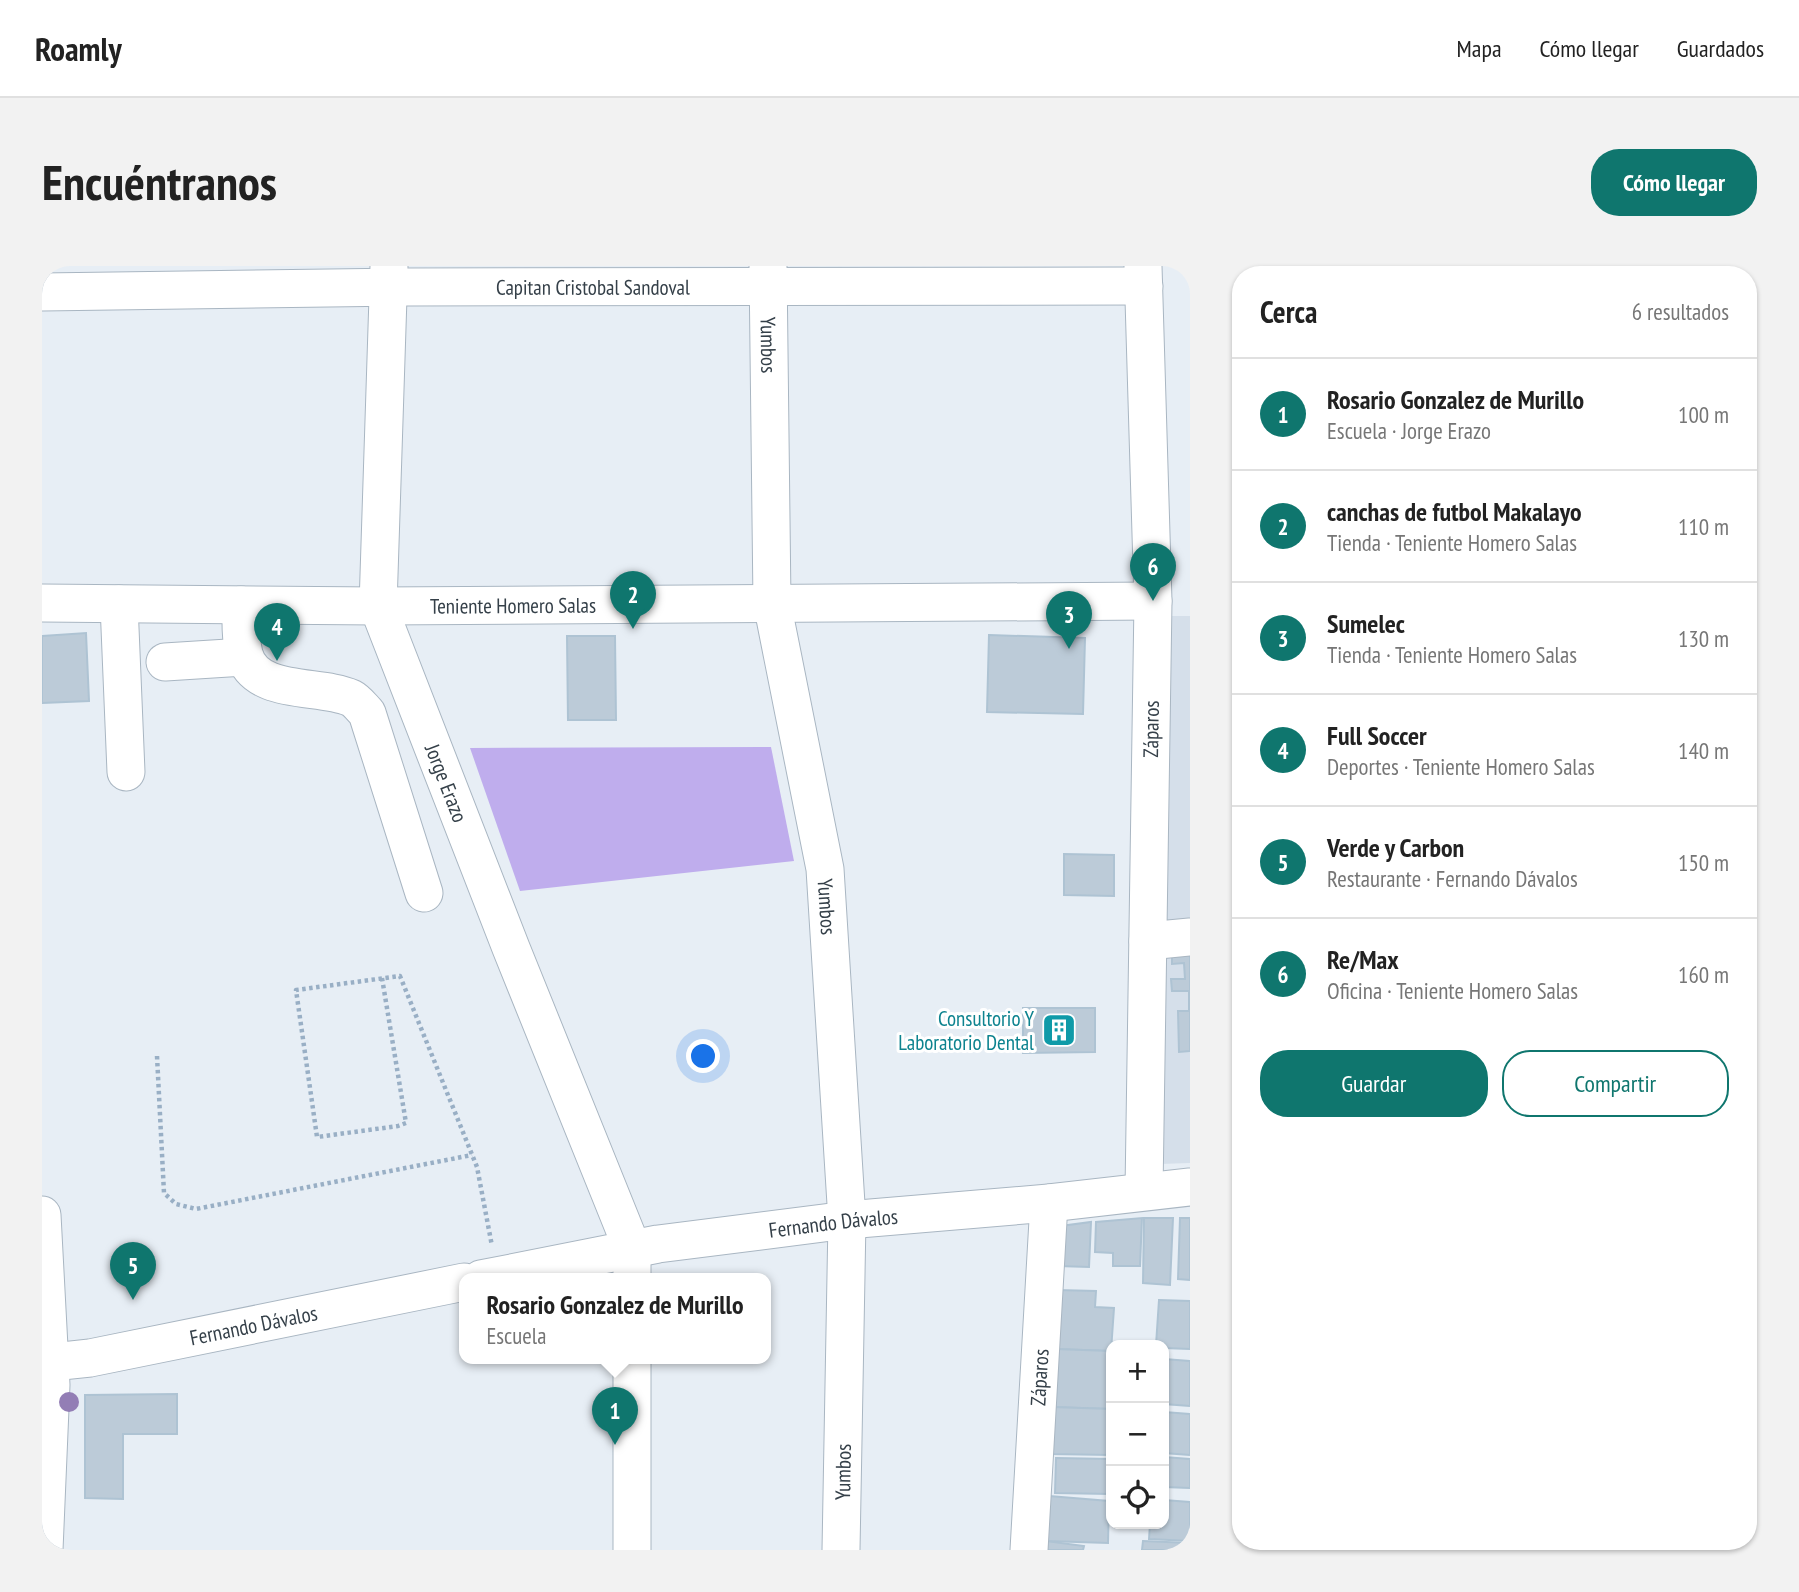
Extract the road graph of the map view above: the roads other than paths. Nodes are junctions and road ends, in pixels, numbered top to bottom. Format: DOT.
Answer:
graph roads {
  1 [pos="769,276"];
  2 [pos="1143,276"];
  3 [pos="388,277"];
  4 [pos="42,292"];
  5 [pos="1153,601"];
  6 [pos="42,603"];
  7 [pos="772,603"];
  8 [pos="119,604"];
  9 [pos="241,605"];
  10 [pos="378,606"];
  11 [pos="244,657"];
  12 [pos="165,662"];
  13 [pos="126,772"];
  14 [pos="424,893"];
  15 [pos="1190,937"];
  16 [pos="1148,941"];
  17 [pos="1190,1187"];
  18 [pos="1144,1191"];
  19 [pos="1049,1203"];
  20 [pos="42,1215"];
  21 [pos="847,1220"];
  22 [pos="486,1263"];
  23 [pos="632,1263"];
  24 [pos="459,1283"];
  25 [pos="46,1363"];
  26 [pos="632,1364"];
  27 [pos="44,1550"];
  28 [pos="632,1550"];
  29 [pos="842,1550"];
  30 [pos="1029,1550"];
  1 -- 2 [label="street, Capitan Cristobal Sandoval"];
  1 -- 3 [label="street, Capitan Cristobal Sandoval"];
  1 -- 7 [label="street, Yumbos"];
  2 -- 5 [label="street, Záparos"];
  3 -- 4 [label="street, Capitan Cristobal Sandoval"];
  3 -- 10 [label="street, Jorge Erazo"];
  5 -- 7 [label="street, Teniente Homero Salas"];
  5 -- 16 [label="street, Záparos"];
  6 -- 8 [label="street, Teniente Homero Salas"];
  7 -- 10 [label="street, Teniente Homero Salas"];
  7 -- 21 [label="street, Yumbos"];
  8 -- 9 [label="street, Teniente Homero Salas"];
  8 -- 13 [label="street"];
  9 -- 10 [label="street, Teniente Homero Salas"];
  9 -- 11 [label="street"];
  10 -- 23 [label="street, Jorge Erazo"];
  11 -- 12 [label="street"];
  11 -- 14 [label="street"];
  15 -- 16 [label="street"];
  16 -- 18 [label="street, Záparos"];
  17 -- 18 [label="street, Fernando Dávalos"];
  18 -- 19 [label="street, Fernando Dávalos"];
  19 -- 21 [label="street, Fernando Dávalos"];
  19 -- 30 [label="street, Záparos"];
  20 -- 25 [label="street"];
  21 -- 23 [label="street, Fernando Dávalos"];
  21 -- 29 [label="street, Yumbos"];
  22 -- 23 [label="street, Fernando Dávalos"];
  24 -- 25 [label="street, Fernando Dávalos"];
  25 -- 27 [label="street"];
  26 -- 28 [label="street"];
}
